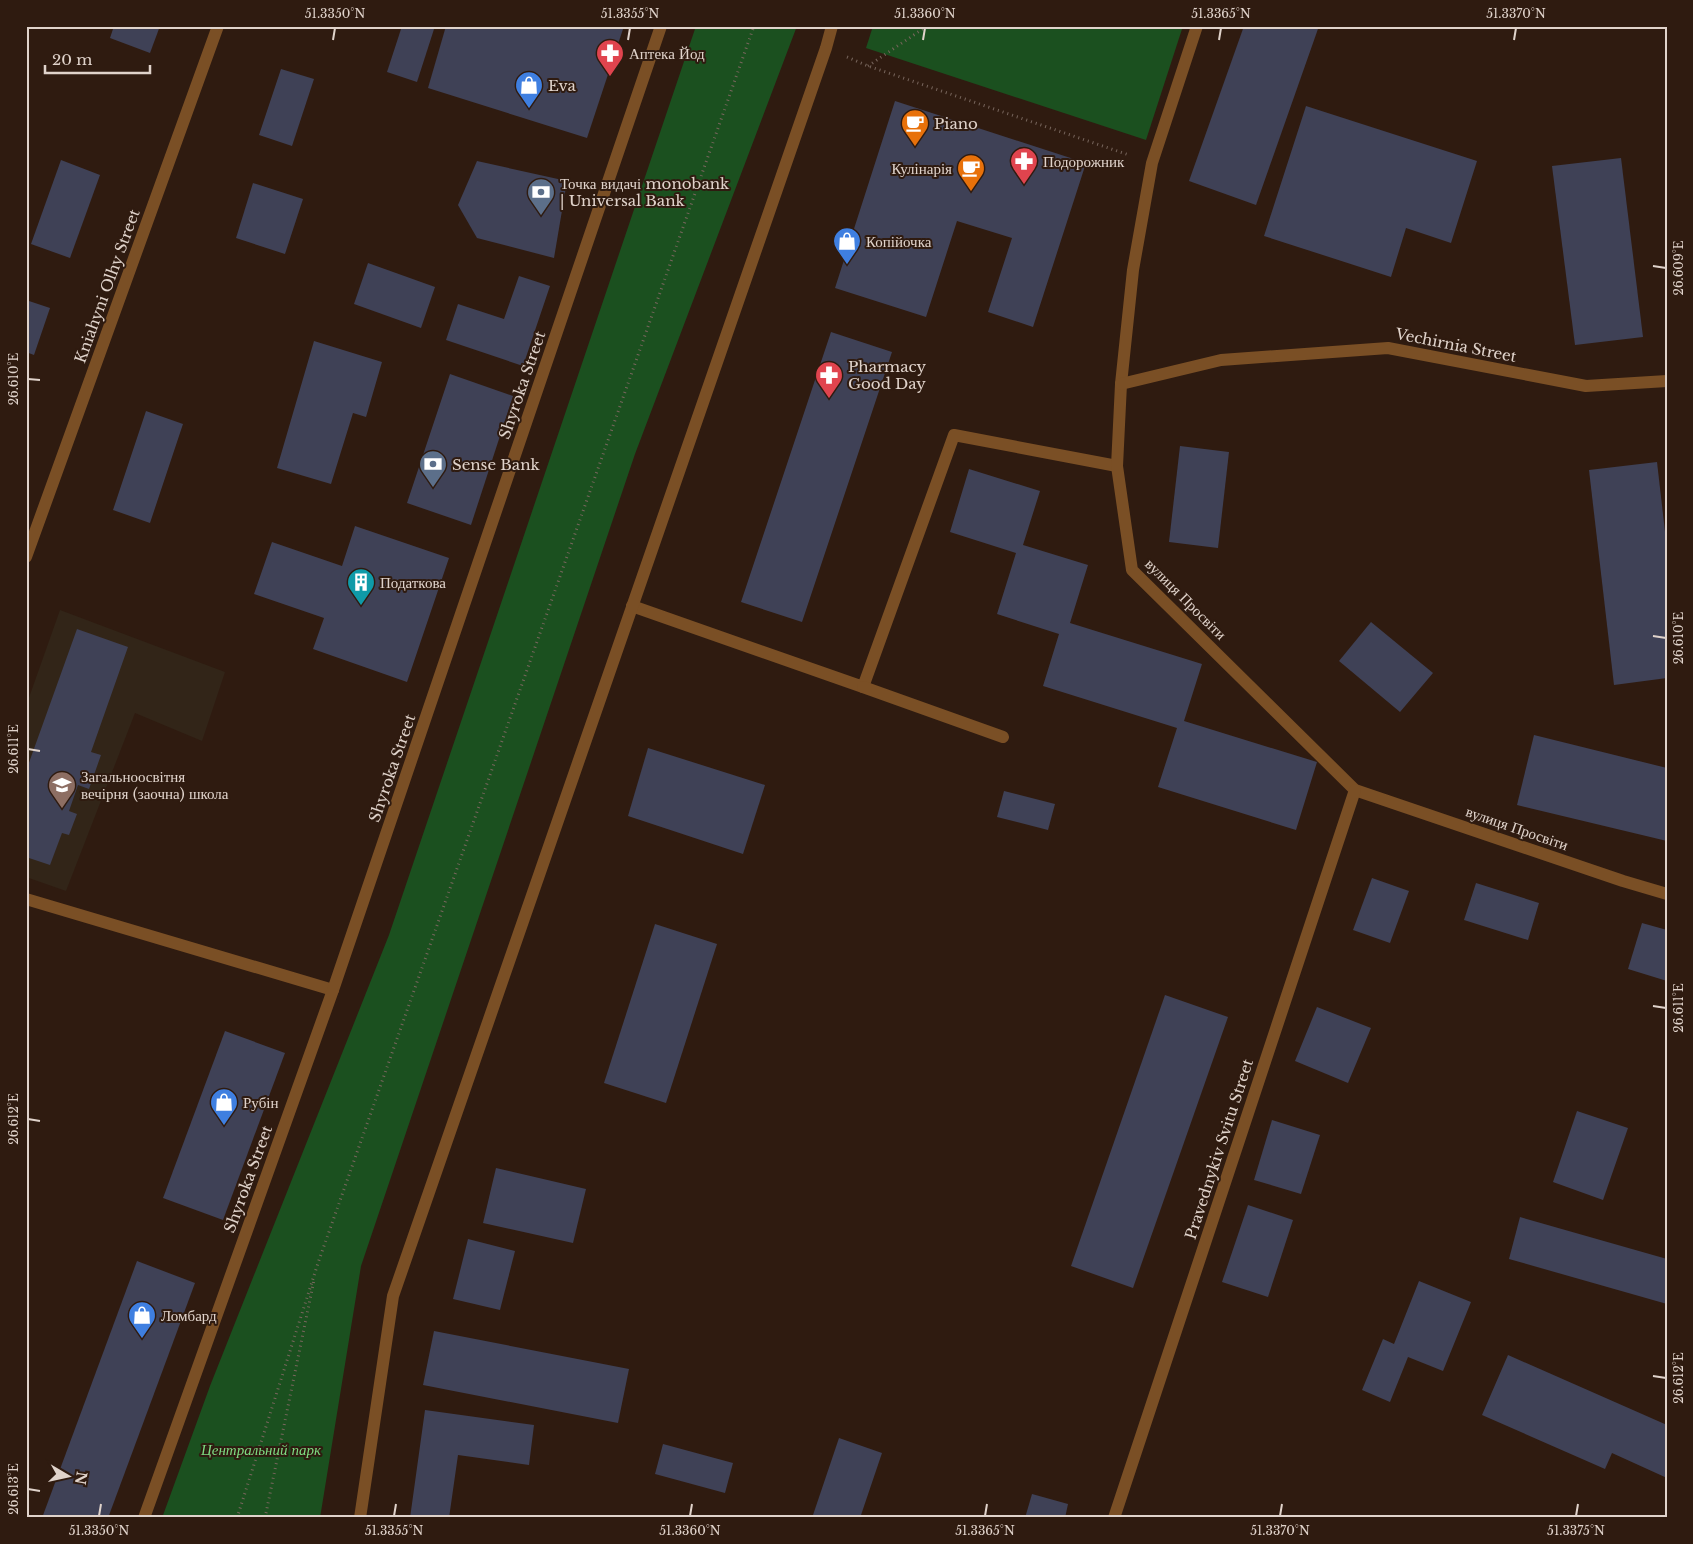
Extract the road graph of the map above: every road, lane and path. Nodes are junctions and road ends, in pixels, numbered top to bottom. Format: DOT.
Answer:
graph roads {
  1 [pos="218,26"];
  2 [pos="662,26"];
  3 [pos="754,26"];
  4 [pos="832,26"];
  5 [pos="927,26"];
  6 [pos="1197,26"];
  7 [pos="826,48"];
  8 [pos="868,66"];
  9 [pos="1152,163"];
  10 [pos="1667,381"];
  11 [pos="1121,384"];
  12 [pos="1117,466"];
  13 [pos="26,557"];
  14 [pos="632,606"];
  15 [pos="863,687"];
  16 [pos="1003,737"];
  17 [pos="1355,790"];
  18 [pos="1667,894"];
  19 [pos="26,899"];
  20 [pos="334,990"];
  21 [pos="318,1263"];
  22 [pos="144,1518"];
  23 [pos="238,1518"];
  24 [pos="265,1518"];
  25 [pos="360,1518"];
  26 [pos="1114,1518"];
  1 -- 13 [label="street, Kniahyni Olhy Street"];
  2 -- 20 [label="street, Shyroka Street"];
  3 -- 21 [label="path"];
  4 -- 7 [label="street"];
  5 -- 8 [label="path"];
  6 -- 9 [label="street, вулиця Просвіти"];
  7 -- 8 [label="path"];
  7 -- 14 [label="street"];
  8 -- 9 [label="path"];
  9 -- 11 [label="street, вулиця Просвіти"];
  10 -- 11 [label="street, Vechirnia Street"];
  11 -- 12 [label="street, вулиця Просвіти"];
  12 -- 15 [label="street"];
  12 -- 17 [label="street, вулиця Просвіти"];
  14 -- 15 [label="street"];
  14 -- 25 [label="street"];
  15 -- 16 [label="street"];
  17 -- 18 [label="street, вулиця Просвіти"];
  17 -- 26 [label="street, Pravednykiv Svitu Street"];
  19 -- 20 [label="street"];
  20 -- 22 [label="street, Shyroka Street"];
  21 -- 23 [label="path"];
  21 -- 24 [label="path"];
}
